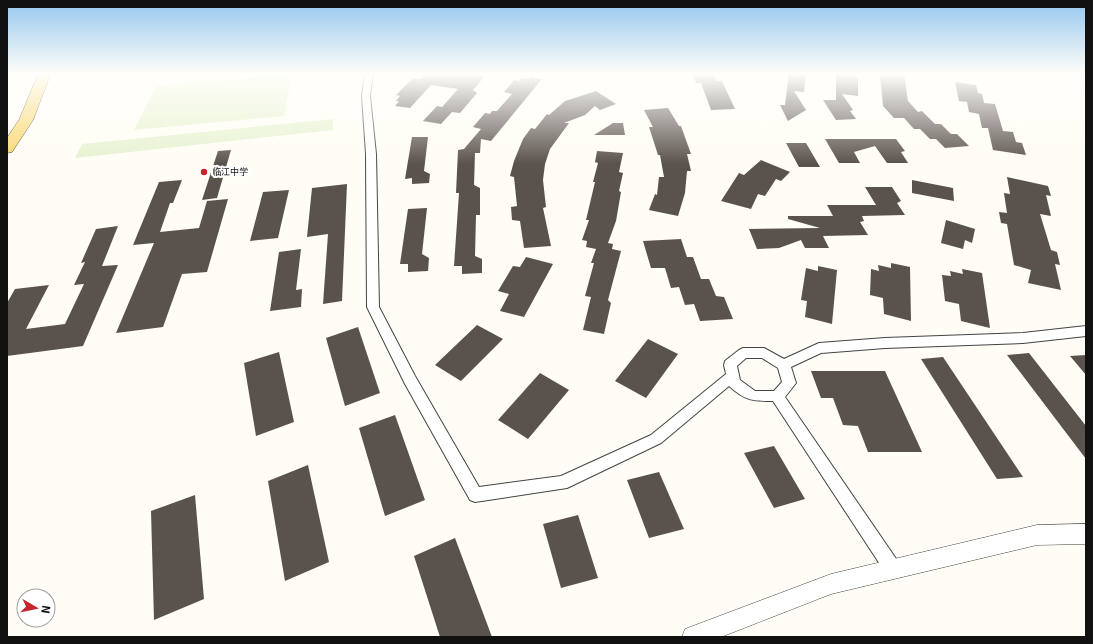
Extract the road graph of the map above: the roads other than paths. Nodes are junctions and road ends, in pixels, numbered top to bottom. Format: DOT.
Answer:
graph roads {
  1 [pos="32,103"];
  2 [pos="367,103"];
  3 [pos="7,149"];
  4 [pos="1086,331"];
  5 [pos="784,365"];
  6 [pos="732,376"];
  7 [pos="777,396"];
  8 [pos="1086,534"];
  9 [pos="893,569"];
  10 [pos="693,637"];
  1 -- 3 [label="main road"];
  2 -- 6 [label="street"];
  4 -- 5 [label="street"];
  5 -- 6 [label="street"];
  5 -- 7 [label="street"];
  6 -- 7 [label="street"];
  7 -- 9 [label="street"];
  8 -- 9 [label="street"];
  9 -- 10 [label="street"];
}
